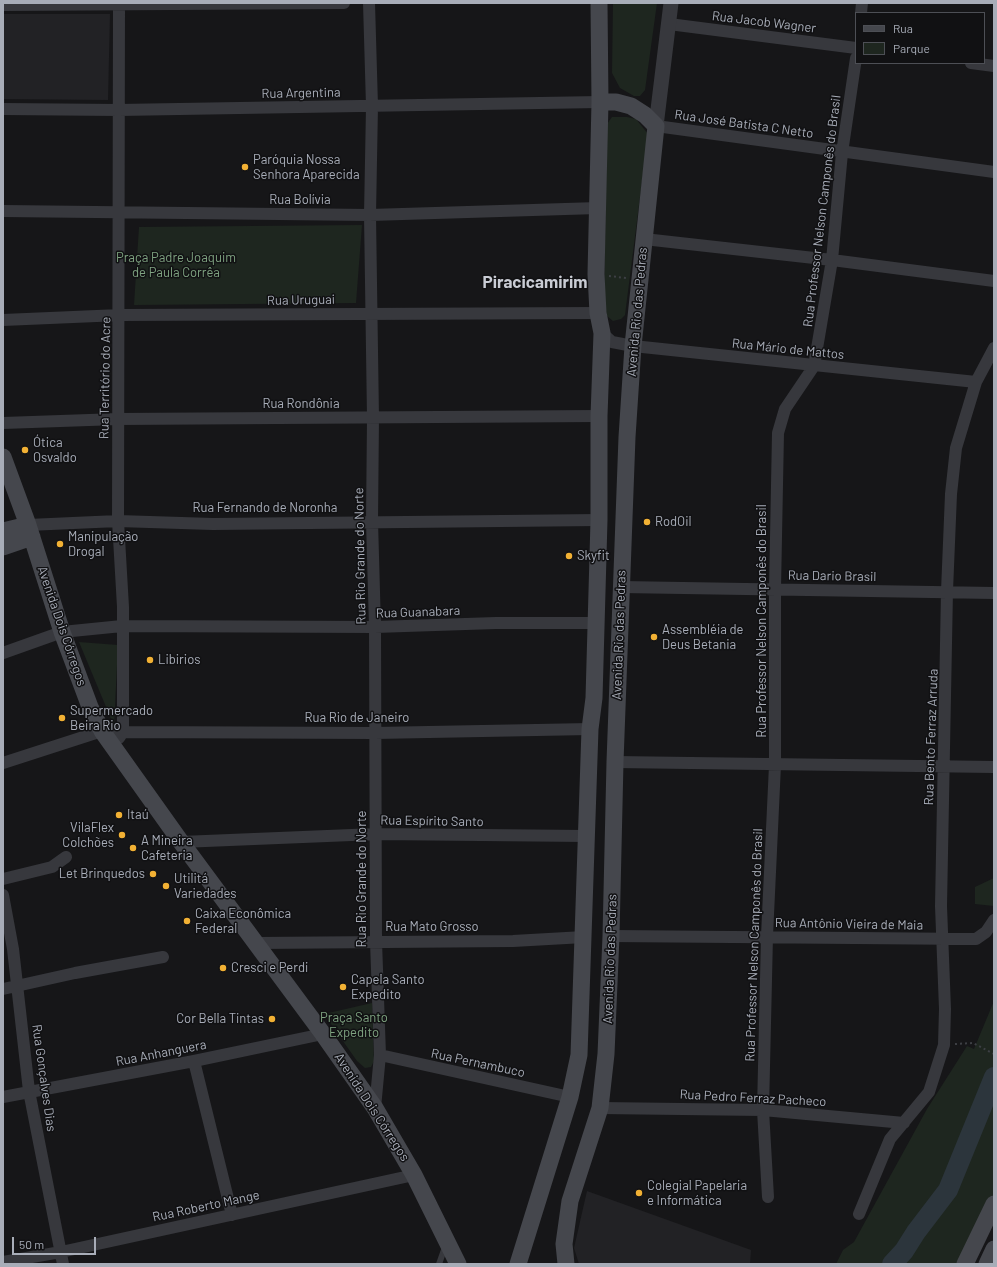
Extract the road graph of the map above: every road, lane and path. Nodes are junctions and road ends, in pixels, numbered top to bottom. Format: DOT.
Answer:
graph roads {
  1 [pos="344,3"];
  2 [pos="370,3"];
  3 [pos="599,3"];
  4 [pos="671,3"];
  5 [pos="3,4"];
  6 [pos="119,4"];
  7 [pos="669,24"];
  8 [pos="855,48"];
  9 [pos="855,64"];
  10 [pos="979,64"];
  11 [pos="994,66"];
  12 [pos="600,102"];
  13 [pos="372,106"];
  14 [pos="3,109"];
  15 [pos="119,110"];
  16 [pos="656,126"];
  17 [pos="842,153"];
  18 [pos="994,172"];
  19 [pos="598,208"];
  20 [pos="3,211"];
  21 [pos="120,213"];
  22 [pos="370,215"];
  23 [pos="644,239"];
  24 [pos="832,260"];
  25 [pos="596,274"];
  26 [pos="640,280"];
  27 [pos="994,281"];
  28 [pos="372,313"];
  29 [pos="598,313"];
  30 [pos="120,315"];
  31 [pos="3,320"];
  32 [pos="602,333"];
  33 [pos="633,346"];
  34 [pos="994,348"];
  35 [pos="814,366"];
  36 [pos="976,382"];
  37 [pos="599,416"];
  38 [pos="373,418"];
  39 [pos="118,419"];
  40 [pos="3,423"];
  41 [pos="3,457"];
  42 [pos="599,520"];
  43 [pos="118,521"];
  44 [pos="372,521"];
  45 [pos="3,531"];
  46 [pos="30,531"];
  47 [pos="3,547"];
  48 [pos="621,587"];
  49 [pos="774,589"];
  50 [pos="947,591"];
  51 [pos="994,593"];
  52 [pos="595,623"];
  53 [pos="122,626"];
  54 [pos="375,627"];
  55 [pos="62,632"];
  56 [pos="3,653"];
  57 [pos="590,729"];
  58 [pos="102,731"];
  59 [pos="123,732"];
  60 [pos="375,733"];
  61 [pos="112,746"];
  62 [pos="615,762"];
  63 [pos="3,763"];
  64 [pos="775,765"];
  65 [pos="944,766"];
  66 [pos="994,767"];
  67 [pos="376,834"];
  68 [pos="586,836"];
  69 [pos="181,842"];
  70 [pos="66,857"];
  71 [pos="3,879"];
  72 [pos="3,895"];
  73 [pos="994,920"];
  74 [pos="611,936"];
  75 [pos="767,936"];
  76 [pos="584,937"];
  77 [pos="941,940"];
  78 [pos="376,942"];
  79 [pos="257,943"];
  80 [pos="163,957"];
  81 [pos="17,985"];
  82 [pos="3,989"];
  83 [pos="324,1034"];
  84 [pos="944,1045"];
  85 [pos="993,1053"];
  86 [pos="380,1055"];
  87 [pos="194,1061"];
  88 [pos="29,1091"];
  89 [pos="3,1097"];
  90 [pos="570,1097"];
  91 [pos="375,1108"];
  92 [pos="600,1108"];
  93 [pos="764,1110"];
  94 [pos="904,1123"];
  95 [pos="414,1175"];
  96 [pos="768,1197"];
  97 [pos="994,1204"];
  98 [pos="859,1214"];
  99 [pos="232,1215"];
  100 [pos="446,1241"];
  101 [pos="994,1249"];
  102 [pos="62,1258"];
  103 [pos="523,1260"];
  104 [pos="3,1262"];
  105 [pos="439,1264"];
  106 [pos="458,1264"];
  107 [pos="566,1264"];
  108 [pos="965,1264"];
  109 [pos="987,1264"];
  1 -- 6 [label="street"];
  2 -- 13 [label="street, Rua Rio Grande do Norte"];
  3 -- 12 [label="main road, Avenida Rio das Pedras"];
  4 -- 7 [label="street, Avenida Rio das Pedras"];
  5 -- 6 [label="street"];
  6 -- 15 [label="street, Rua Território do Acre"];
  7 -- 8 [label="street, Rua Jacob Wagner"];
  7 -- 16 [label="street, Avenida Rio das Pedras"];
  9 -- 17 [label="street, Rua Professor Nelson Camponês do Brasil"];
  10 -- 11 [label="street"];
  12 -- 13 [label="street, Rua Argentina"];
  12 -- 16 [label="main road"];
  12 -- 19 [label="main road, Avenida Rio das Pedras"];
  13 -- 15 [label="street, Rua Argentina"];
  13 -- 22 [label="street, Rua Rio Grande do Norte"];
  14 -- 15 [label="street, Rua Argentina"];
  15 -- 21 [label="street, Rua Território do Acre"];
  16 -- 17 [label="street, Rua José Batista C Netto"];
  16 -- 23 [label="main road, Avenida Rio das Pedras"];
  17 -- 18 [label="street, Rua José Batista C Netto"];
  17 -- 24 [label="street, Rua Professor Nelson Camponês do Brasil"];
  19 -- 22 [label="street, Rua Bolívia"];
  19 -- 25 [label="main road, Avenida Rio das Pedras"];
  20 -- 21 [label="street, Rua Bolívia"];
  21 -- 22 [label="street, Rua Bolívia"];
  21 -- 30 [label="street, Rua Território do Acre"];
  22 -- 28 [label="street, Rua Rio Grande do Norte"];
  23 -- 24 [label="street"];
  23 -- 26 [label="main road, Avenida Rio das Pedras"];
  24 -- 27 [label="street"];
  24 -- 35 [label="street, Rua Professor Nelson Camponês do Brasil"];
  25 -- 26 [label="path"];
  25 -- 29 [label="main road, Avenida Rio das Pedras"];
  26 -- 33 [label="main road, Avenida Rio das Pedras"];
  28 -- 29 [label="street, Rua Uruguai"];
  28 -- 30 [label="street, Rua Uruguai"];
  28 -- 38 [label="street, Rua Rio Grande do Norte"];
  29 -- 32 [label="main road, Avenida Rio das Pedras"];
  30 -- 31 [label="street, Rua Uruguai"];
  30 -- 39 [label="street, Rua Território do Acre"];
  32 -- 33 [label="street, Rua Mário de Mattos"];
  32 -- 37 [label="main road, Avenida Rio das Pedras"];
  33 -- 35 [label="street, Rua Mário de Mattos"];
  33 -- 48 [label="main road, Avenida Rio das Pedras"];
  34 -- 36 [label="street, Rua Bento Ferraz Arruda"];
  35 -- 36 [label="street, Rua Mário de Mattos"];
  35 -- 49 [label="street, Rua Professor Nelson Camponês do Brasil"];
  36 -- 50 [label="street, Rua Bento Ferraz Arruda"];
  37 -- 38 [label="street, Rua Rondônia"];
  37 -- 42 [label="main road, Avenida Rio das Pedras"];
  38 -- 39 [label="street, Rua Rondônia"];
  38 -- 44 [label="street, Rua Rio Grande do Norte"];
  39 -- 40 [label="street, Rua Rondônia"];
  39 -- 43 [label="street, Rua Território do Acre"];
  41 -- 46 [label="main road, Avenida Dois Córregos"];
  42 -- 44 [label="street, Rua Fernando de Noronha"];
  42 -- 52 [label="main road, Avenida Rio das Pedras"];
  43 -- 44 [label="street, Rua Fernando de Noronha"];
  43 -- 46 [label="street, Rua Fernando de Noronha"];
  43 -- 53 [label="street, Rua Território do Acre"];
  44 -- 54 [label="street, Rua Rio Grande do Norte"];
  45 -- 46 [label="main road"];
  46 -- 47 [label="main road"];
  46 -- 55 [label="main road, Avenida Dois Córregos"];
  48 -- 49 [label="street, Rua Dario Brasil"];
  48 -- 62 [label="main road, Avenida Rio das Pedras"];
  49 -- 50 [label="street, Rua Dario Brasil"];
  49 -- 64 [label="street, Rua Professor Nelson Camponês do Brasil"];
  50 -- 51 [label="street, Rua Dario Brasil"];
  50 -- 65 [label="street, Rua Bento Ferraz Arruda"];
  52 -- 54 [label="street, Rua Guanabara"];
  52 -- 57 [label="main road, Avenida Rio das Pedras"];
  53 -- 54 [label="street, Rua Guanabara"];
  53 -- 55 [label="street, Rua Guanabara"];
  53 -- 59 [label="street, Rua Território do Acre"];
  54 -- 60 [label="street, Rua Rio Grande do Norte"];
  55 -- 56 [label="street, Rua Guanabara"];
  55 -- 58 [label="main road, Avenida Dois Córregos"];
  57 -- 60 [label="street, Rua Rio de Janeiro"];
  57 -- 62 [label="main road"];
  57 -- 68 [label="main road, Avenida Rio das Pedras"];
  58 -- 59 [label="street"];
  58 -- 61 [label="main road, Avenida Dois Córregos"];
  58 -- 63 [label="street"];
  59 -- 60 [label="street, Rua Rio de Janeiro"];
  59 -- 61 [label="street"];
  60 -- 67 [label="street, Rua Rio Grande do Norte"];
  61 -- 69 [label="main road, Avenida Dois Córregos"];
  62 -- 64 [label="street"];
  62 -- 74 [label="main road, Avenida Rio das Pedras"];
  64 -- 65 [label="street"];
  64 -- 75 [label="street, Rua Professor Nelson Camponês do Brasil"];
  65 -- 66 [label="street"];
  65 -- 77 [label="street, Rua Bento Ferraz Arruda"];
  67 -- 68 [label="street, Rua Espírito Santo"];
  67 -- 69 [label="street, Rua Espírito Santo"];
  67 -- 78 [label="street, Rua Rio Grande do Norte"];
  68 -- 76 [label="main road, Avenida Rio das Pedras"];
  69 -- 79 [label="main road, Avenida Dois Córregos"];
  70 -- 71 [label="street"];
  72 -- 81 [label="street, Rua Gonçalves Dias"];
  73 -- 77 [label="street, Rua Antônio Vieira de Maia"];
  74 -- 75 [label="street, Rua Antônio Vieira de Maia"];
  74 -- 92 [label="main road, Avenida Rio das Pedras"];
  75 -- 77 [label="street, Rua Antônio Vieira de Maia"];
  75 -- 93 [label="street, Rua Professor Nelson Camponês do Brasil"];
  76 -- 78 [label="street, Rua Mato Grosso"];
  76 -- 90 [label="main road, Avenida Rio das Pedras"];
  77 -- 84 [label="street, Rua Bento Ferraz Arruda"];
  78 -- 79 [label="street, Rua Mato Grosso"];
  78 -- 86 [label="street, Rua Rio Grande do Norte"];
  79 -- 83 [label="main road, Avenida Dois Córregos"];
  80 -- 81 [label="street"];
  81 -- 82 [label="street"];
  81 -- 88 [label="street, Rua Gonçalves Dias"];
  83 -- 87 [label="street, Rua Anhanguera"];
  83 -- 91 [label="main road, Avenida Dois Córregos"];
  84 -- 85 [label="path"];
  84 -- 94 [label="street, Rua Bento Ferraz Arruda"];
  86 -- 90 [label="street, Rua Pernambuco"];
  86 -- 91 [label="street, Rua Rio Grande do Norte"];
  87 -- 88 [label="street, Rua Anhanguera"];
  87 -- 99 [label="street"];
  88 -- 89 [label="street, Rua Anhanguera"];
  88 -- 102 [label="street, Rua Gonçalves Dias"];
  90 -- 103 [label="main road, Avenida Rio das Pedras"];
  91 -- 95 [label="main road, Avenida Dois Córregos"];
  92 -- 93 [label="street, Rua Pedro Ferraz Pacheco"];
  92 -- 107 [label="main road, Avenida Rio das Pedras"];
  93 -- 94 [label="street, Rua Pedro Ferraz Pacheco"];
  93 -- 96 [label="street, Rua Professor Nelson Camponês do Brasil"];
  94 -- 98 [label="street, Rua Bento Ferraz Arruda"];
  95 -- 99 [label="street, Rua Roberto Mange"];
  95 -- 100 [label="main road, Avenida Dois Córregos"];
  97 -- 108 [label="main road"];
  99 -- 102 [label="street, Rua Roberto Mange"];
  100 -- 105 [label="lane"];
  100 -- 106 [label="main road, Avenida Dois Córregos"];
  101 -- 109 [label="main road"];
  102 -- 104 [label="street, Rua Roberto Mange"];
}
